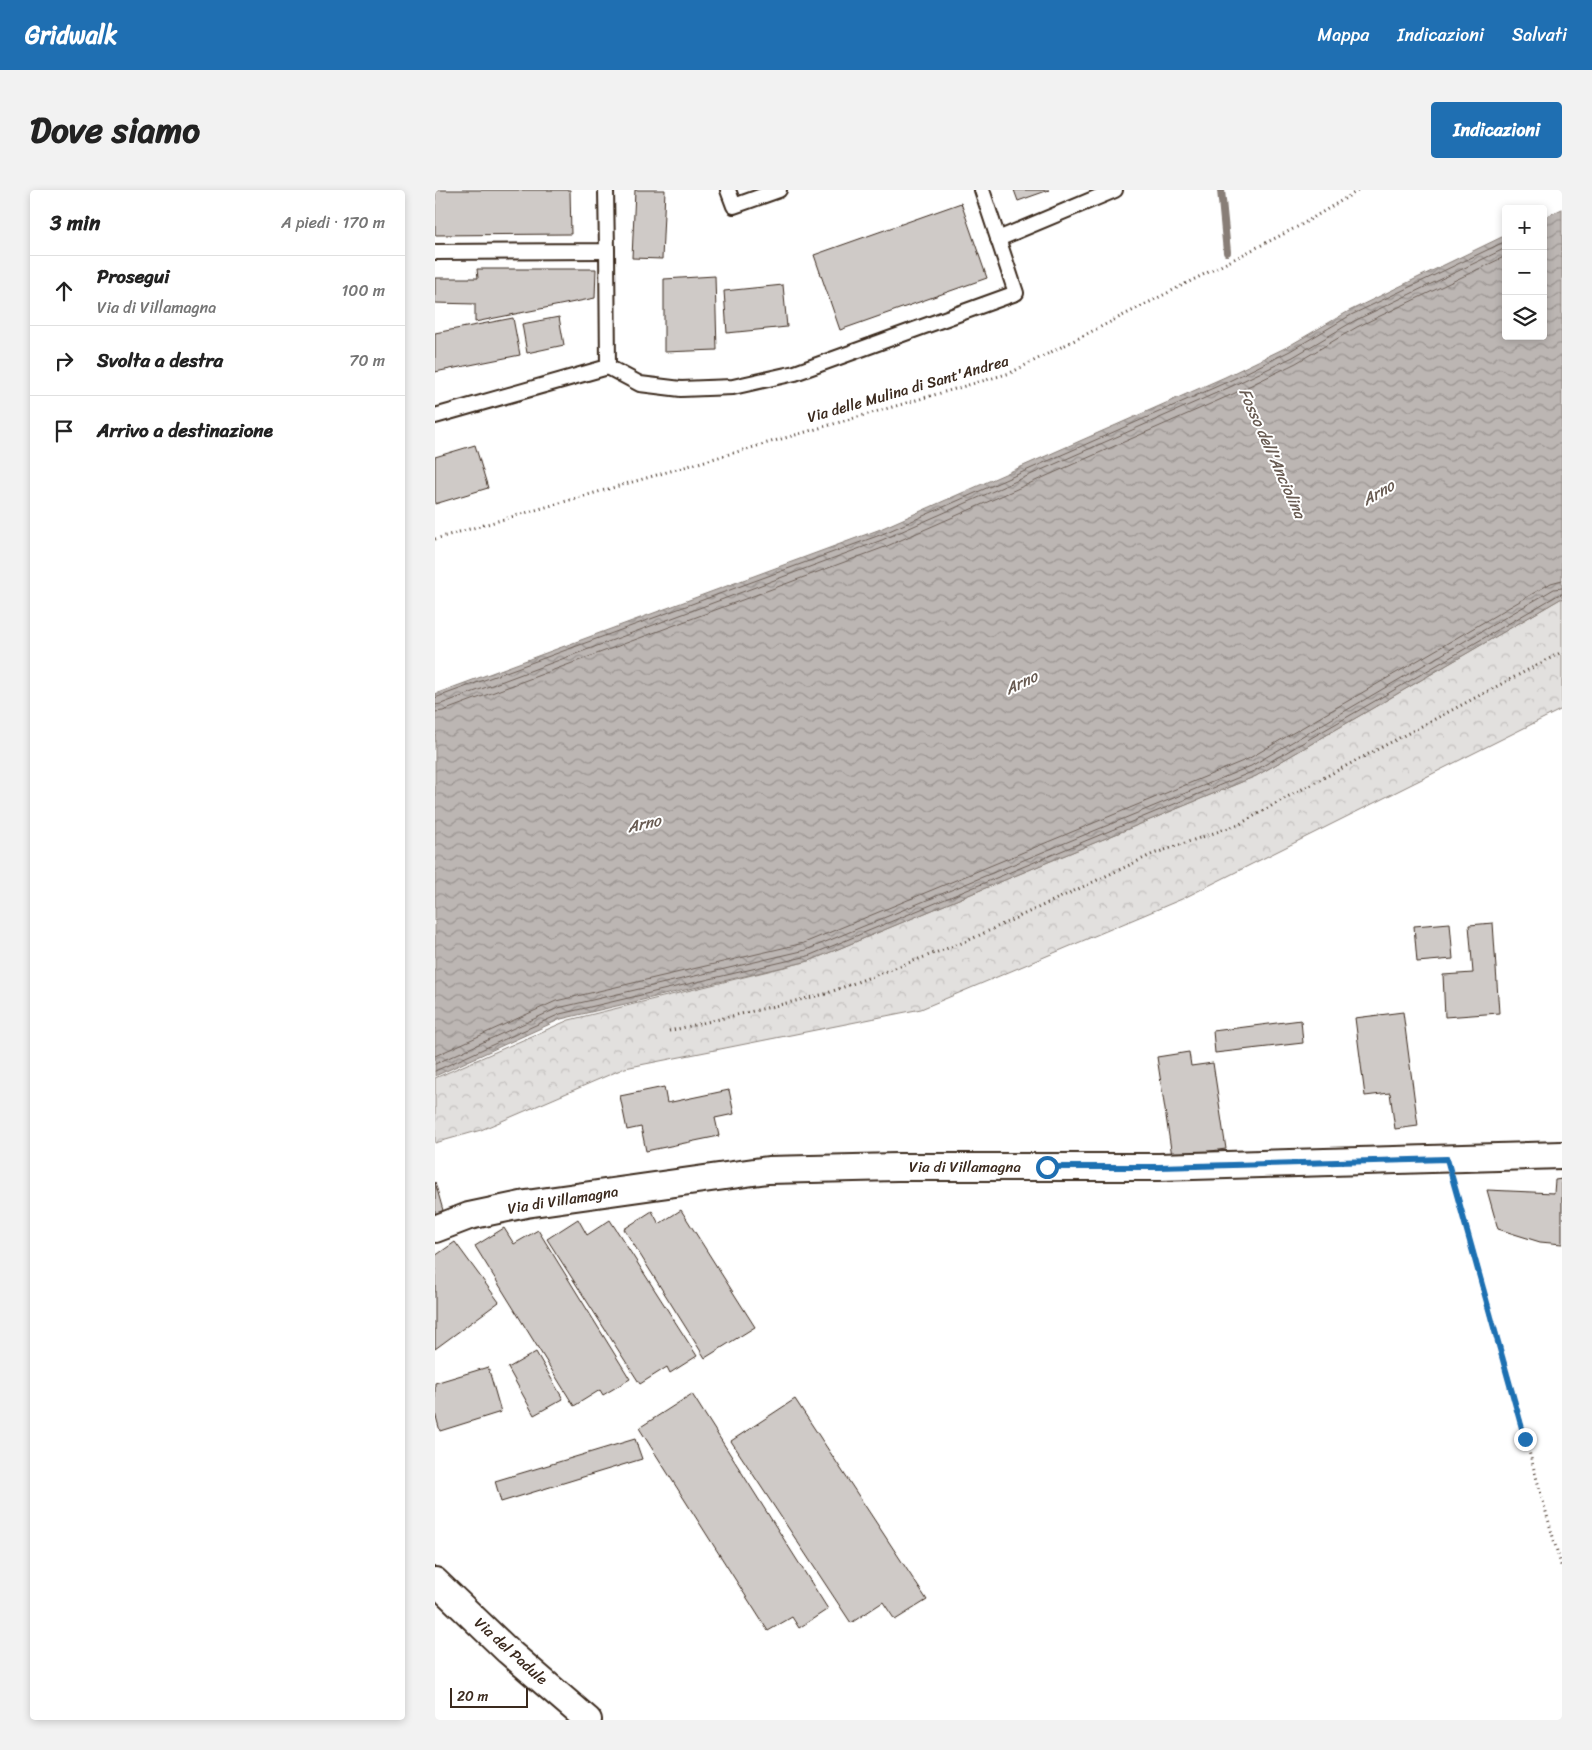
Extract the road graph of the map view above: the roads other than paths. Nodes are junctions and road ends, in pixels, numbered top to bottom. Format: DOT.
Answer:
graph roads {
  1 [pos="607,190"];
  2 [pos="728,190"];
  3 [pos="779,190"];
  4 [pos="982,190"];
  5 [pos="1115,190"];
  6 [pos="998,239"];
  7 [pos="607,251"];
  8 [pos="435,252"];
  9 [pos="609,367"];
  10 [pos="435,416"];
  11 [pos="1562,1155"];
  12 [pos="435,1229"];
  13 [pos="435,1581"];
  14 [pos="588,1720"];
  1 -- 7 [label="lane"];
  2 -- 3 [label="lane"];
  4 -- 6 [label="lane"];
  5 -- 6 [label="lane"];
  6 -- 9 [label="lane"];
  7 -- 8 [label="lane"];
  7 -- 9 [label="lane"];
  9 -- 10 [label="lane"];
  11 -- 12 [label="street, Via di Villamagna"];
  13 -- 14 [label="street, Via del Padule"];
}
